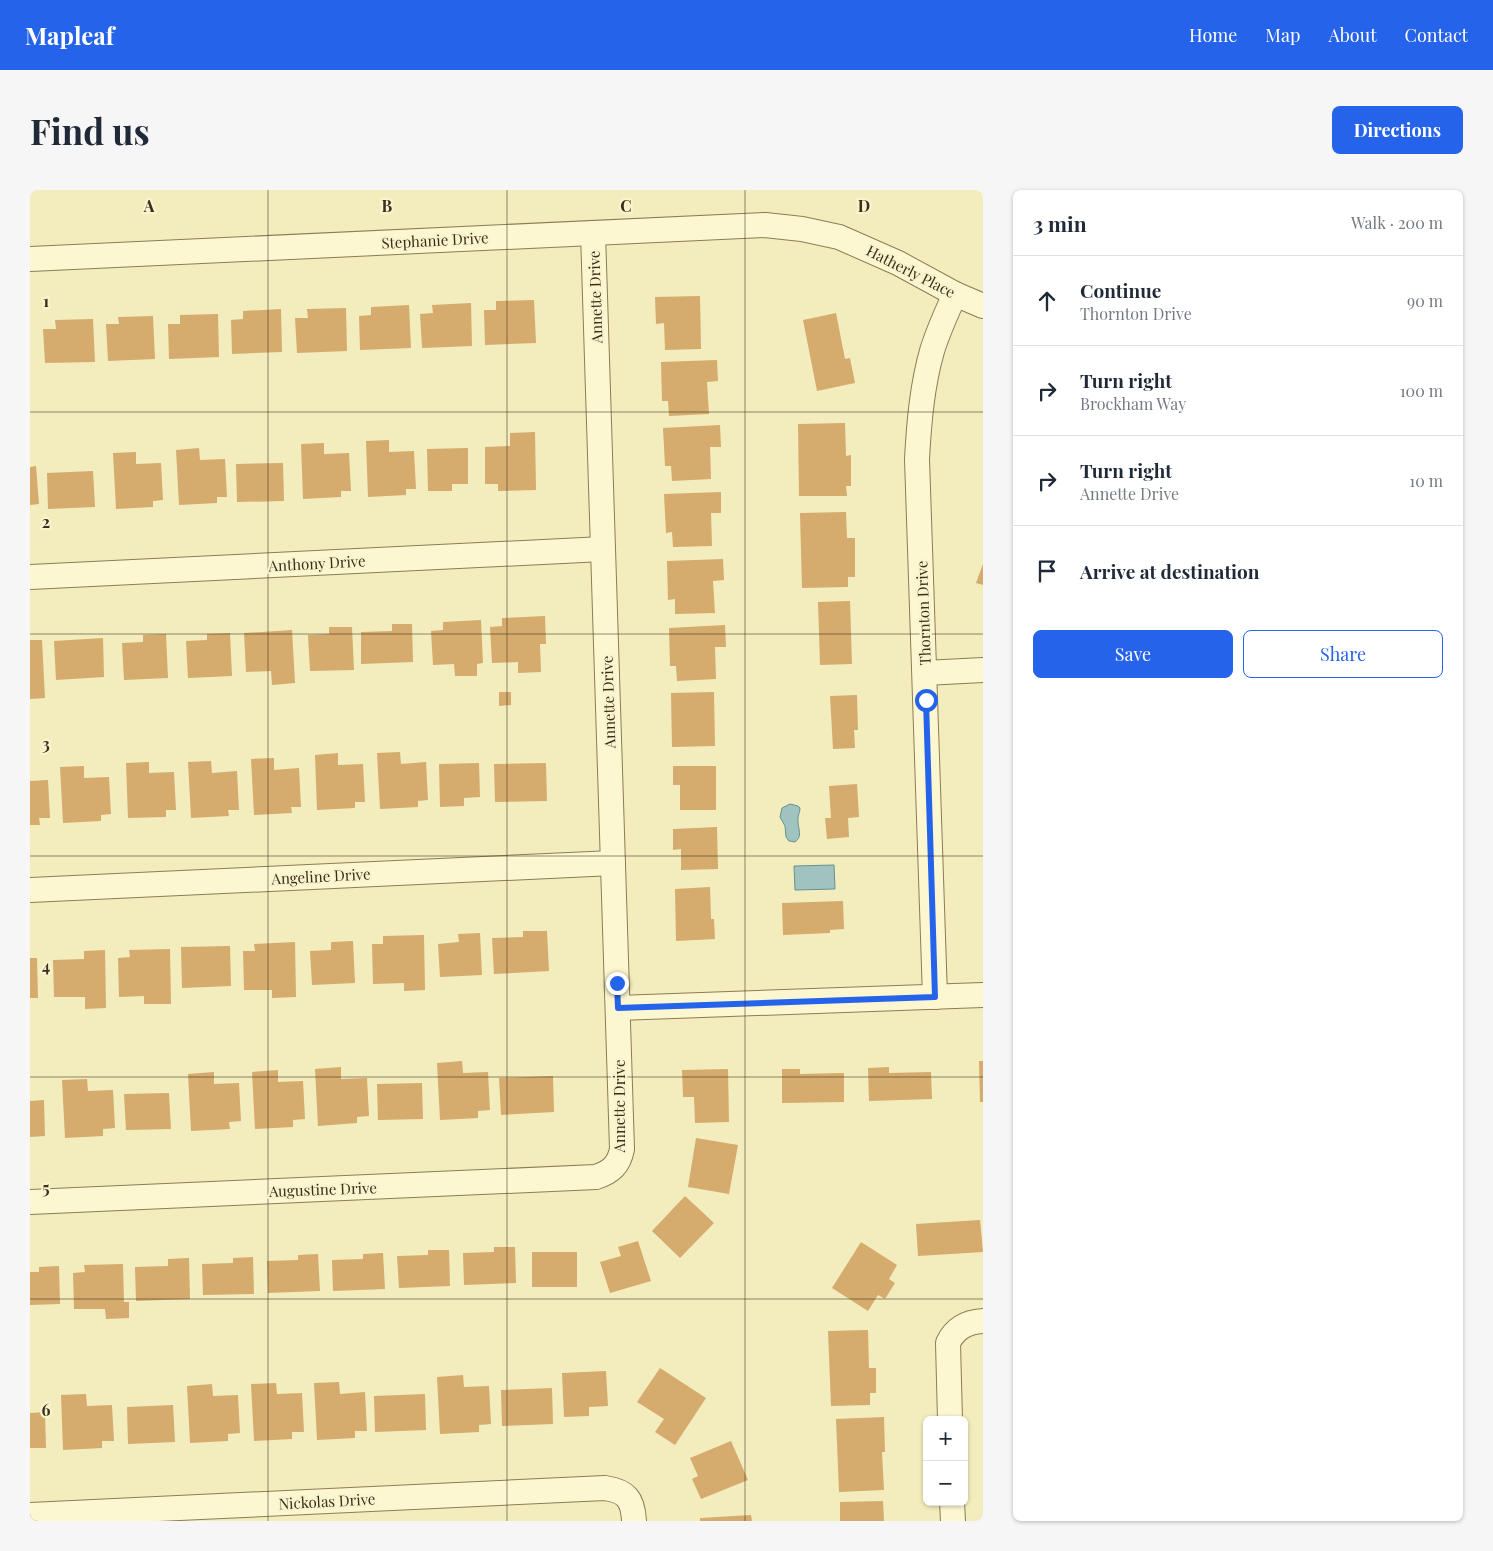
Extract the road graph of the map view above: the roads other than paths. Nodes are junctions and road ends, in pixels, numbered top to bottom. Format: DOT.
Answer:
graph roads {
  1 [pos="593,233"];
  2 [pos="839,237"];
  3 [pos="30,259"];
  4 [pos="955,294"];
  5 [pos="983,306"];
  6 [pos="604,549"];
  7 [pos="30,577"];
  8 [pos="983,670"];
  9 [pos="925,673"];
  10 [pos="612,863"];
  11 [pos="30,890"];
  12 [pos="983,995"];
  13 [pos="935,997"];
  14 [pos="618,1008"];
  15 [pos="614,1168"];
  16 [pos="30,1202"];
  17 [pos="983,1321"];
  18 [pos="950,1416"];
  19 [pos="952,1506"];
  20 [pos="30,1515"];
  21 [pos="634,1521"];
  22 [pos="953,1521"];
  1 -- 2 [label="street, Stephanie Drive"];
  1 -- 3 [label="street, Stephanie Drive"];
  1 -- 6 [label="street, Annette Drive"];
  2 -- 4 [label="street, Hatherly Place"];
  4 -- 5 [label="street, Hatherly Place"];
  4 -- 9 [label="street, Thornton Drive"];
  6 -- 7 [label="street, Anthony Drive"];
  6 -- 10 [label="street, Annette Drive"];
  8 -- 9 [label="street"];
  9 -- 13 [label="street, Thornton Drive"];
  10 -- 11 [label="street, Angeline Drive"];
  10 -- 14 [label="street, Annette Drive"];
  12 -- 13 [label="street"];
  13 -- 14 [label="street"];
  14 -- 15 [label="street, Annette Drive"];
  15 -- 16 [label="street, Augustine Drive"];
  17 -- 18 [label="street"];
  19 -- 22 [label="street"];
  20 -- 21 [label="street, Nickolas Drive"];
}
